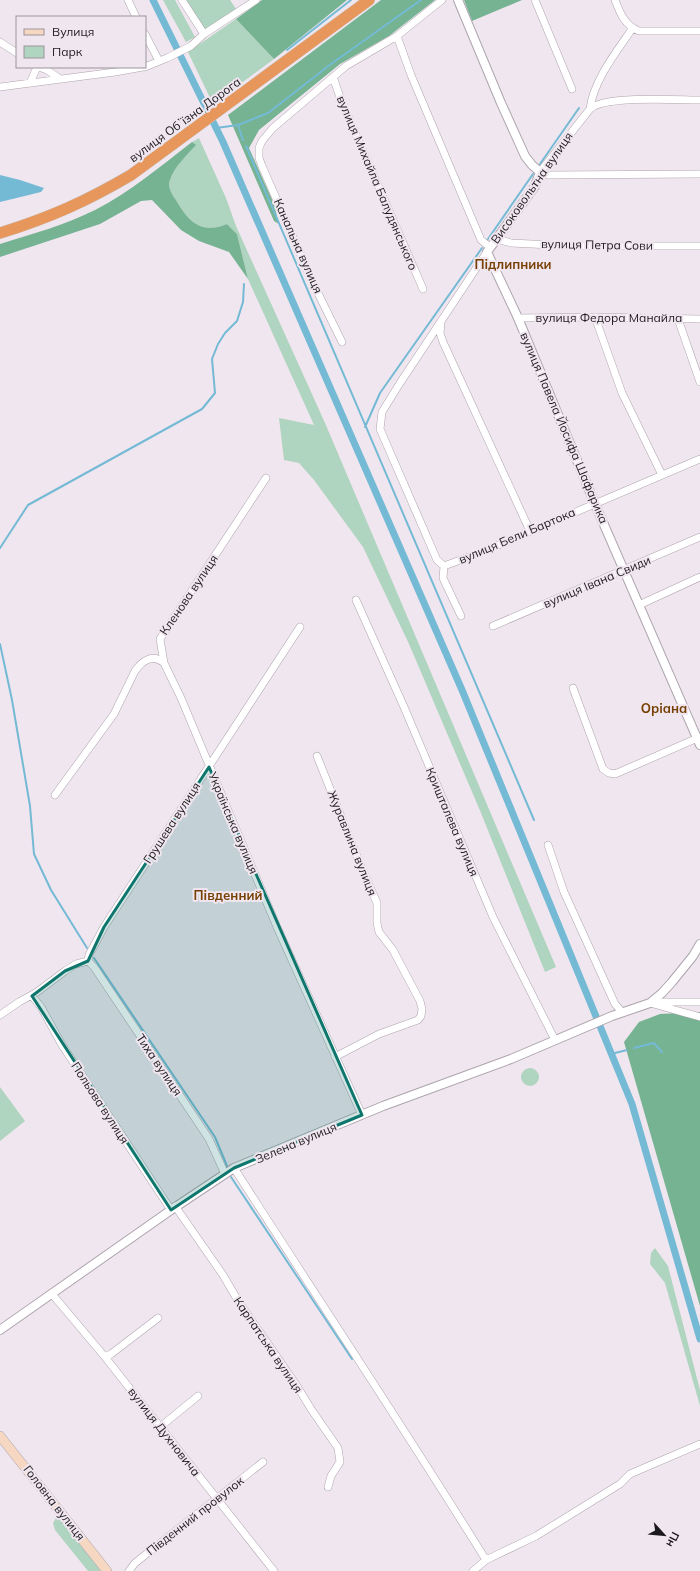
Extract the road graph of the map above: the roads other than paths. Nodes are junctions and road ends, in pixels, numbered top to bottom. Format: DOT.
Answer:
graph roads {
  1 [pos="128,0"];
  2 [pos="182,0"];
  3 [pos="256,0"];
  4 [pos="369,0"];
  5 [pos="442,0"];
  6 [pos="458,0"];
  7 [pos="535,0"];
  8 [pos="615,0"];
  9 [pos="136,16"];
  10 [pos="632,29"];
  11 [pos="700,31"];
  12 [pos="204,34"];
  13 [pos="146,36"];
  14 [pos="397,36"];
  15 [pos="0,42"];
  16 [pos="16,52"];
  17 [pos="159,61"];
  18 [pos="146,66"];
  19 [pos="38,68"];
  20 [pos="41,68"];
  21 [pos="140,68"];
  22 [pos="333,77"];
  23 [pos="60,79"];
  24 [pos="30,83"];
  25 [pos="0,87"];
  26 [pos="572,89"];
  27 [pos="700,100"];
  28 [pos="590,109"];
  29 [pos="540,172"];
  30 [pos="700,174"];
  31 [pos="0,233"];
  32 [pos="496,239"];
  33 [pos="700,246"];
  34 [pos="489,250"];
  35 [pos="423,289"];
  36 [pos="595,317"];
  37 [pos="518,318"];
  38 [pos="678,319"];
  39 [pos="700,319"];
  40 [pos="442,321"];
  41 [pos="342,342"];
  42 [pos="700,382"];
  43 [pos="700,460"];
  44 [pos="662,475"];
  45 [pos="266,478"];
  46 [pos="595,504"];
  47 [pos="530,531"];
  48 [pos="700,537"];
  49 [pos="444,566"];
  50 [pos="625,570"];
  51 [pos="700,577"];
  52 [pos="356,600"];
  53 [pos="639,605"];
  54 [pos="461,616"];
  55 [pos="493,626"];
  56 [pos="300,627"];
  57 [pos="164,663"];
  58 [pos="573,688"];
  59 [pos="699,740"];
  60 [pos="317,756"];
  61 [pos="209,767"];
  62 [pos="55,795"];
  63 [pos="548,845"];
  64 [pos="700,944"];
  65 [pos="88,960"];
  66 [pos="32,996"];
  67 [pos="700,1002"];
  68 [pos="650,1003"];
  69 [pos="622,1012"];
  70 [pos="0,1015"];
  71 [pos="700,1017"];
  72 [pos="555,1040"];
  73 [pos="335,1057"];
  74 [pos="362,1115"];
  75 [pos="234,1168"];
  76 [pos="225,1174"];
  77 [pos="173,1208"];
  78 [pos="52,1294"];
  79 [pos="158,1318"];
  80 [pos="0,1330"];
  81 [pos="105,1357"];
  82 [pos="198,1396"];
  83 [pos="160,1427"];
  84 [pos="0,1436"];
  85 [pos="700,1444"];
  86 [pos="263,1462"];
  87 [pos="328,1487"];
  88 [pos="216,1500"];
  89 [pos="486,1560"];
  90 [pos="107,1571"];
  91 [pos="129,1571"];
  92 [pos="274,1571"];
  93 [pos="473,1571"];
  1 -- 9 [label="street"];
  2 -- 12 [label="street"];
  3 -- 12 [label="street"];
  4 -- 31 [label="highway, вулиця Обʼїзна Дорога"];
  5 -- 14 [label="street"];
  6 -- 29 [label="street"];
  7 -- 26 [label="street"];
  8 -- 10 [label="street"];
  10 -- 11 [label="street"];
  10 -- 28 [label="street, Високовольтна вулиця"];
  12 -- 17 [label="street"];
  13 -- 17 [label="street"];
  14 -- 22 [label="street"];
  14 -- 34 [label="street, вулиця Павела Йосифа Шафарика"];
  15 -- 16 [label="street"];
  17 -- 18 [label="street"];
  19 -- 24 [label="street"];
  20 -- 23 [label="street"];
  21 -- 23 [label="street"];
  22 -- 35 [label="street, вулиця Михайла Балудянського"];
  22 -- 41 [label="street, Канальна вулиця"];
  23 -- 24 [label="street"];
  24 -- 25 [label="street"];
  27 -- 28 [label="street"];
  28 -- 29 [label="street, Високовольтна вулиця"];
  29 -- 30 [label="street"];
  29 -- 32 [label="street, Високовольтна вулиця"];
  32 -- 33 [label="street, вулиця Петра Сови"];
  32 -- 34 [label="street, Високовольтна вулиця"];
  34 -- 37 [label="street, вулиця Павела Йосифа Шафарика"];
  34 -- 40 [label="street, Високовольтна вулиця"];
  36 -- 37 [label="street, вулиця Федора Манайла"];
  36 -- 38 [label="street, вулиця Федора Манайла"];
  36 -- 44 [label="street"];
  37 -- 46 [label="street, вулиця Павела Йосифа Шафарика"];
  38 -- 39 [label="street, вулиця Федора Манайла"];
  38 -- 42 [label="street"];
  40 -- 47 [label="street"];
  40 -- 49 [label="street, Високовольтна вулиця"];
  43 -- 44 [label="street, вулиця Бели Бартока"];
  44 -- 46 [label="street, вулиця Бели Бартока"];
  45 -- 57 [label="street, Кленова вулиця"];
  46 -- 47 [label="street, вулиця Бели Бартока"];
  46 -- 50 [label="street, вулиця Павела Йосифа Шафарика"];
  47 -- 49 [label="street, вулиця Бели Бартока"];
  48 -- 50 [label="street, вулиця Івана Свиди"];
  49 -- 54 [label="street"];
  50 -- 53 [label="street, вулиця Павела Йосифа Шафарика"];
  50 -- 55 [label="street, вулиця Івана Свиди"];
  51 -- 53 [label="street"];
  52 -- 72 [label="street, Кришталева вулиця"];
  53 -- 59 [label="street, вулиця Павела Йосифа Шафарика"];
  56 -- 61 [label="street, Грушева вулиця"];
  57 -- 61 [label="street, Українська вулиця"];
  57 -- 62 [label="street"];
  58 -- 59 [label="street"];
  60 -- 73 [label="street, Журавлина вулиця"];
  61 -- 65 [label="street, Грушева вулиця"];
  61 -- 73 [label="street, Українська вулиця"];
  63 -- 69 [label="street"];
  64 -- 68 [label="street"];
  65 -- 66 [label="street"];
  65 -- 76 [label="street, Тиха вулиця"];
  66 -- 70 [label="street"];
  66 -- 77 [label="street, Польова вулиця"];
  67 -- 68 [label="street"];
  68 -- 69 [label="street, Зелена вулиця"];
  68 -- 71 [label="street"];
  69 -- 72 [label="street, Зелена вулиця"];
  72 -- 74 [label="street, Зелена вулиця"];
  73 -- 74 [label="street, Українська вулиця"];
  74 -- 75 [label="street, Зелена вулиця"];
  75 -- 76 [label="street, Зелена вулиця"];
  75 -- 89 [label="street"];
  76 -- 77 [label="street, Зелена вулиця"];
  77 -- 78 [label="street, Зелена вулиця"];
  77 -- 87 [label="street, Карпатська вулиця"];
  78 -- 80 [label="street, Зелена вулиця"];
  78 -- 81 [label="street, вулиця Духновича"];
  79 -- 81 [label="street"];
  81 -- 83 [label="street, вулиця Духновича"];
  82 -- 83 [label="street"];
  83 -- 88 [label="street, вулиця Духновича"];
  84 -- 90 [label="main road, Головна вулиця"];
  85 -- 89 [label="street"];
  86 -- 88 [label="street, Південний провулок"];
  88 -- 91 [label="street, Південний провулок"];
  88 -- 92 [label="street, вулиця Духновича"];
  89 -- 93 [label="street"];
}
